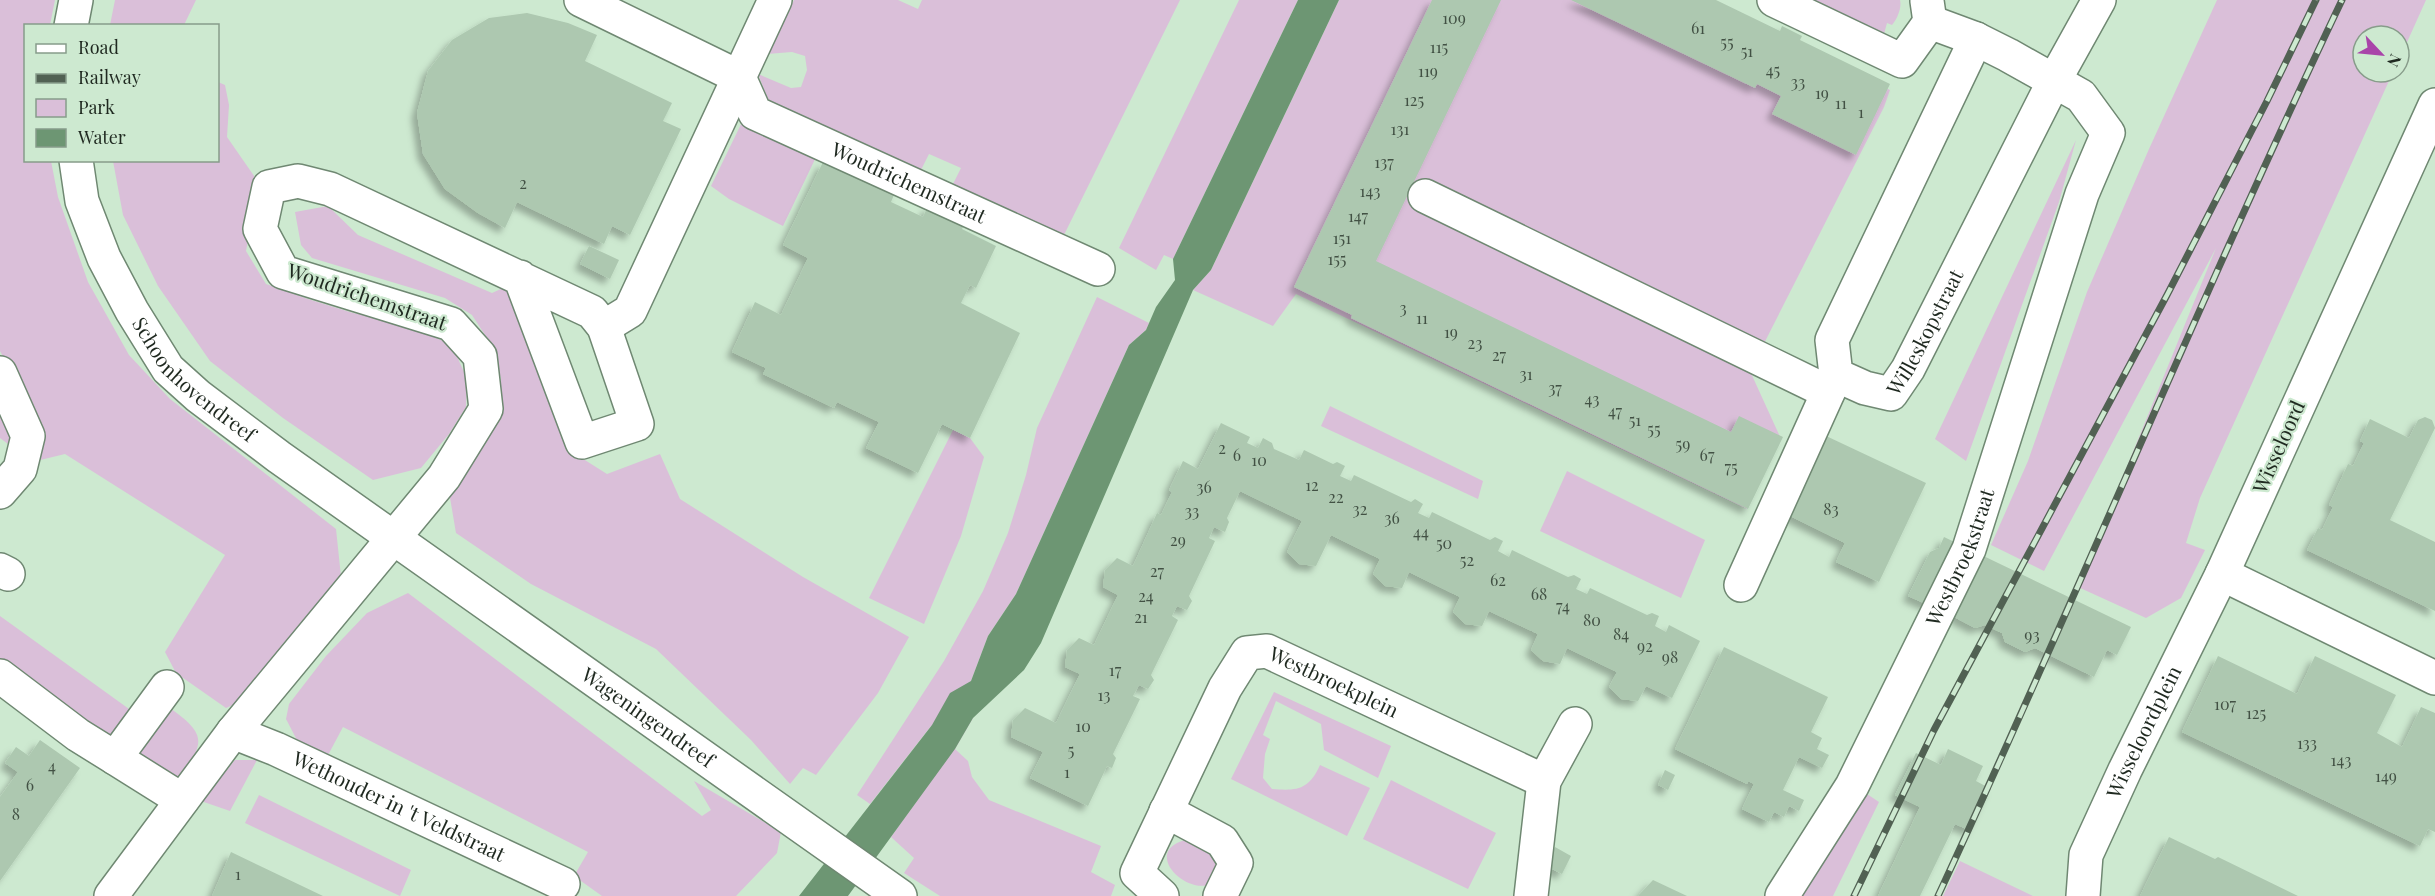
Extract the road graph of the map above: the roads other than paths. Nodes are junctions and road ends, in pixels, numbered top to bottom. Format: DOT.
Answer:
graph roads {
  1 [pos="76,0"];
  2 [pos="581,0"];
  3 [pos="775,0"];
  4 [pos="1774,0"];
  5 [pos="2099,0"];
  6 [pos="1928,11"];
  7 [pos="71,24"];
  8 [pos="1976,39"];
  9 [pos="739,77"];
  10 [pos="2054,81"];
  11 [pos="2435,105"];
  12 [pos="76,162"];
  13 [pos="1425,196"];
  14 [pos="1098,269"];
  15 [pos="520,277"];
  16 [pos="604,327"];
  17 [pos="0,373"];
  18 [pos="1832,383"];
  19 [pos="0,492"];
  20 [pos="395,537"];
  21 [pos="2222,574"];
  22 [pos="1741,585"];
  23 [pos="0,676"];
  24 [pos="2435,678"];
  25 [pos="167,687"];
  26 [pos="1575,724"];
  27 [pos="232,732"];
  28 [pos="115,759"];
  29 [pos="1544,781"];
  30 [pos="182,800"];
  31 [pos="1166,811"];
  32 [pos="563,884"];
  33 [pos="897,893"];
  34 [pos="111,896"];
  35 [pos="1162,896"];
  36 [pos="1220,896"];
  37 [pos="1531,896"];
  38 [pos="1782,896"];
  39 [pos="2083,896"];
  1 -- 7 [label="street"];
  2 -- 9 [label="street"];
  3 -- 9 [label="street"];
  4 -- 6 [label="street"];
  5 -- 10 [label="street, Willeskopstraat"];
  6 -- 8 [label="street"];
  8 -- 10 [label="street"];
  8 -- 18 [label="street"];
  9 -- 14 [label="street, Woudrichemstraat"];
  9 -- 16 [label="street"];
  10 -- 18 [label="street, Willeskopstraat"];
  10 -- 38 [label="street, Westbroekstraat"];
  11 -- 21 [label="street, Wisseloord"];
  12 -- 20 [label="street, Schoonhovendreef"];
  13 -- 18 [label="street"];
  15 -- 16 [label="street, Woudrichemstraat"];
  15 -- 16 [label="street, Woudrichemstraat"];
  15 -- 20 [label="street, Woudrichemstraat"];
  17 -- 19 [label="street"];
  18 -- 22 [label="street"];
  20 -- 27 [label="street"];
  20 -- 33 [label="street, Wageningendreef"];
  21 -- 24 [label="street"];
  21 -- 39 [label="street, Wisseloordplein"];
  23 -- 28 [label="street"];
  25 -- 28 [label="street"];
  26 -- 29 [label="street"];
  27 -- 30 [label="street"];
  27 -- 32 [label="street, Wethouder in 't Veldstraat"];
  28 -- 30 [label="street"];
  29 -- 31 [label="street, Westbroekplein"];
  29 -- 37 [label="street"];
  30 -- 34 [label="street"];
  31 -- 35 [label="street, Westbroekplein"];
  31 -- 36 [label="street"];
}
